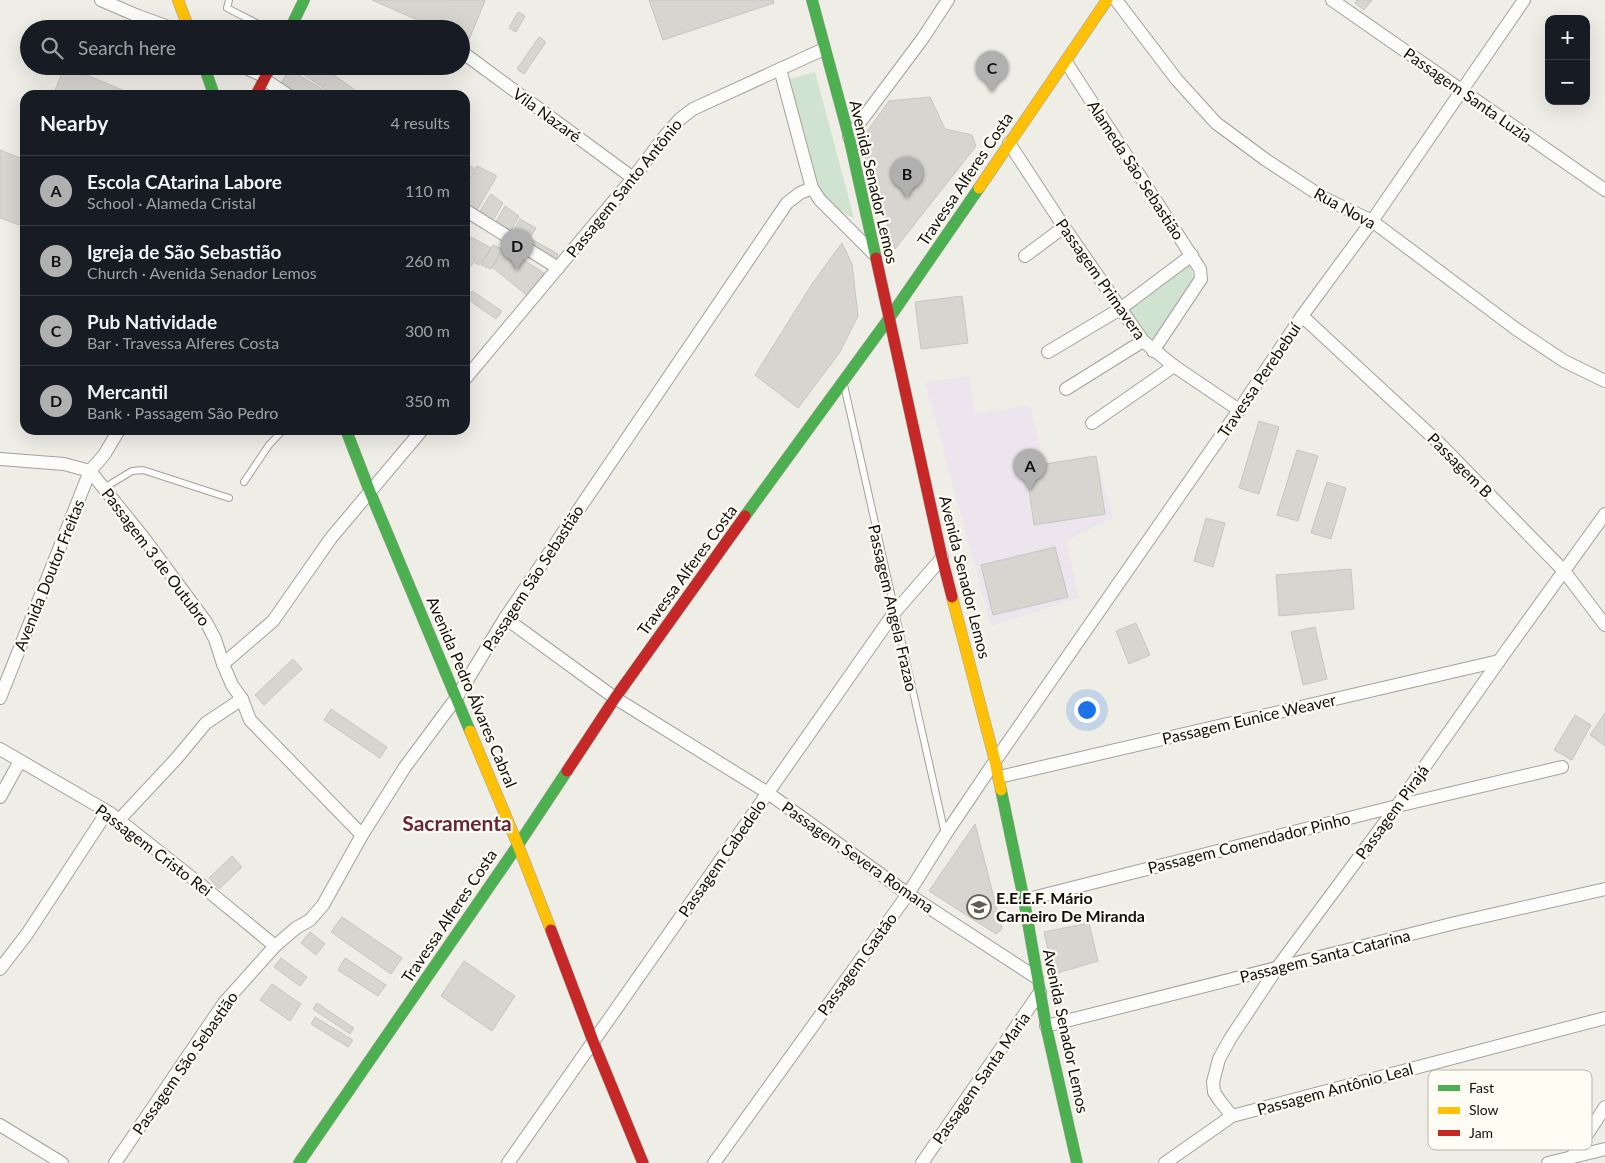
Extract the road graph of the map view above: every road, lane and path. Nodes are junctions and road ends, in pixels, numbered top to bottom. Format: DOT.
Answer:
graph roads {
  1 [pos="101,0"];
  2 [pos="178,0"];
  3 [pos="229,0"];
  4 [pos="304,0"];
  5 [pos="812,0"];
  6 [pos="948,0"];
  7 [pos="1107,0"];
  8 [pos="1116,0"];
  9 [pos="1332,0"];
  10 [pos="1524,0"];
  11 [pos="149,20"];
  12 [pos="186,20"];
  13 [pos="250,20"];
  14 [pos="294,20"];
  15 [pos="824,50"];
  16 [pos="470,58"];
  17 [pos="1066,62"];
  18 [pos="780,69"];
  19 [pos="207,75"];
  20 [pos="255,75"];
  21 [pos="266,75"];
  22 [pos="264,79"];
  23 [pos="212,90"];
  24 [pos="258,90"];
  25 [pos="280,90"];
  26 [pos="1462,91"];
  27 [pos="849,137"];
  28 [pos="1009,143"];
  29 [pos="633,178"];
  30 [pos="812,188"];
  31 [pos="1605,190"];
  32 [pos="470,213"];
  33 [pos="1372,221"];
  34 [pos="1064,227"];
  35 [pos="874,253"];
  36 [pos="1192,255"];
  37 [pos="1025,256"];
  38 [pos="558,268"];
  39 [pos="1120,309"];
  40 [pos="1302,316"];
  41 [pos="890,317"];
  42 [pos="1143,341"];
  43 [pos="1153,351"];
  44 [pos="1048,352"];
  45 [pos="1174,366"];
  46 [pos="470,373"];
  47 [pos="843,380"];
  48 [pos="1605,381"];
  49 [pos="1066,389"];
  50 [pos="1240,410"];
  51 [pos="1092,422"];
  52 [pos="116,435"];
  53 [pos="278,435"];
  54 [pos="348,435"];
  55 [pos="418,435"];
  56 [pos="0,459"];
  57 [pos="90,471"];
  58 [pos="244,482"];
  59 [pos="104,488"];
  60 [pos="370,492"];
  61 [pos="228,498"];
  62 [pos="1605,514"];
  63 [pos="942,558"];
  64 [pos="1564,571"];
  65 [pos="894,613"];
  66 [pos="505,618"];
  67 [pos="1605,624"];
  68 [pos="1499,661"];
  69 [pos="223,664"];
  70 [pos="457,697"];
  71 [pos="0,698"];
  72 [pos="615,698"];
  73 [pos="242,699"];
  74 [pos="0,749"];
  75 [pos="20,761"];
  76 [pos="995,761"];
  77 [pos="1562,767"];
  78 [pos="998,777"];
  79 [pos="768,793"];
  80 [pos="0,796"];
  81 [pos="1397,806"];
  82 [pos="107,812"];
  83 [pos="118,821"];
  84 [pos="362,835"];
  85 [pos="945,835"];
  86 [pos="518,845"];
  87 [pos="1605,889"];
  88 [pos="908,894"];
  89 [pos="1024,900"];
  90 [pos="275,946"];
  91 [pos="1277,968"];
  92 [pos="0,969"];
  93 [pos="1037,978"];
  94 [pos="1040,992"];
  95 [pos="1605,1018"];
  96 [pos="1046,1026"];
  97 [pos="593,1040"];
  98 [pos="1605,1108"];
  99 [pos="1232,1116"];
  100 [pos="0,1125"];
  101 [pos="1592,1127"];
  102 [pos="1605,1149"];
  103 [pos="1576,1150"];
  104 [pos="1572,1156"];
  105 [pos="62,1163"];
  106 [pos="114,1163"];
  107 [pos="299,1163"];
  108 [pos="508,1163"];
  109 [pos="643,1163"];
  110 [pos="714,1163"];
  111 [pos="922,1163"];
  112 [pos="1077,1163"];
  113 [pos="1165,1163"];
  114 [pos="1548,1163"];
  1 -- 11 [label="street"];
  2 -- 12 [label="main road"];
  3 -- 13 [label="lane"];
  4 -- 14 [label="main road"];
  5 -- 15 [label="main road, Avenida Senador Lemos"];
  6 -- 27 [label="street"];
  7 -- 17 [label="main road, Travessa Alferes Costa"];
  8 -- 33 [label="street, Rua Nova"];
  9 -- 26 [label="street, Passagem Santa Luzia"];
  10 -- 26 [label="street, Travessa Perebebuí"];
  15 -- 18 [label="street, Passagem Santo Antônio"];
  15 -- 27 [label="main road, Avenida Senador Lemos"];
  16 -- 29 [label="street, Vila Nazaré"];
  17 -- 28 [label="main road, Travessa Alferes Costa"];
  17 -- 36 [label="street, Alameda São Sebastião"];
  18 -- 29 [label="street, Passagem Santo Antônio"];
  18 -- 30 [label="street"];
  19 -- 23 [label="main road"];
  20 -- 22 [label="lane"];
  21 -- 22 [label="main road"];
  22 -- 24 [label="main road"];
  22 -- 25 [label="street"];
  26 -- 31 [label="street, Passagem Santa Luzia"];
  26 -- 33 [label="street, Travessa Perebebuí"];
  27 -- 35 [label="main road, Avenida Senador Lemos"];
  28 -- 34 [label="street, Passagem Primavera"];
  28 -- 41 [label="main road, Travessa Alferes Costa"];
  29 -- 38 [label="street, Passagem Santo Antônio"];
  30 -- 35 [label="street"];
  30 -- 66 [label="street, Passagem São Sebastião"];
  32 -- 38 [label="street"];
  33 -- 40 [label="street, Travessa Perebebuí"];
  33 -- 48 [label="street, Rua Nova"];
  34 -- 37 [label="street"];
  34 -- 39 [label="street, Passagem Primavera"];
  35 -- 41 [label="main road, Avenida Senador Lemos"];
  36 -- 39 [label="street"];
  36 -- 43 [label="street, Alameda São Sebastião"];
  38 -- 46 [label="street, Passagem Santo Antônio"];
  39 -- 42 [label="street, Passagem Primavera"];
  39 -- 44 [label="street"];
  40 -- 50 [label="street, Travessa Perebebuí"];
  40 -- 64 [label="street, Passagem B"];
  41 -- 47 [label="main road, Travessa Alferes Costa"];
  41 -- 63 [label="main road, Avenida Senador Lemos"];
  42 -- 43 [label="street, Passagem Primavera"];
  42 -- 49 [label="street"];
  43 -- 45 [label="street, Passagem Primavera"];
  45 -- 50 [label="street, Passagem Primavera"];
  45 -- 51 [label="street"];
  47 -- 65 [label="lane, Passagem Angela Frazao"];
  47 -- 72 [label="main road, Travessa Alferes Costa"];
  50 -- 76 [label="street, Travessa Perebebuí"];
  52 -- 57 [label="street, Avenida Doutor Freitas"];
  53 -- 58 [label="lane"];
  54 -- 60 [label="main road, Avenida Pedro Álvares Cabral"];
  55 -- 60 [label="street"];
  56 -- 57 [label="street"];
  57 -- 59 [label="street, Passagem 3 de Outubro"];
  57 -- 71 [label="street, Avenida Doutor Freitas"];
  59 -- 61 [label="lane"];
  59 -- 69 [label="street, Passagem 3 de Outubro"];
  60 -- 69 [label="street"];
  60 -- 70 [label="main road, Avenida Pedro Álvares Cabral"];
  62 -- 64 [label="street, Passagem Pirajá"];
  63 -- 65 [label="street, Passagem Cabedelo"];
  63 -- 76 [label="main road, Avenida Senador Lemos"];
  64 -- 67 [label="street, Passagem B"];
  64 -- 68 [label="street, Passagem Pirajá"];
  65 -- 79 [label="street, Passagem Cabedelo"];
  65 -- 85 [label="lane, Passagem Angela Frazao"];
  66 -- 70 [label="street, Passagem São Sebastião"];
  66 -- 72 [label="street, Passagem Severa Romana"];
  68 -- 78 [label="street, Passagem Eunice Weaver"];
  68 -- 81 [label="street, Passagem Pirajá"];
  69 -- 73 [label="street, Passagem 3 de Outubro"];
  70 -- 84 [label="street, Passagem São Sebastião"];
  70 -- 86 [label="main road, Avenida Pedro Álvares Cabral"];
  72 -- 79 [label="street, Passagem Severa Romana"];
  72 -- 86 [label="main road, Travessa Alferes Costa"];
  73 -- 83 [label="street"];
  73 -- 84 [label="street, Passagem 3 de Outubro"];
  74 -- 75 [label="street, Passagem Cristo Rei"];
  75 -- 80 [label="street"];
  75 -- 82 [label="street, Passagem Cristo Rei"];
  76 -- 78 [label="main road, Avenida Senador Lemos"];
  76 -- 85 [label="street, Passagem Gastão"];
  77 -- 81 [label="street, Passagem Comendador Pinho"];
  78 -- 89 [label="main road, Avenida Senador Lemos"];
  79 -- 88 [label="street, Passagem Severa Romana"];
  79 -- 97 [label="street, Passagem Cabedelo"];
  81 -- 89 [label="street, Passagem Comendador Pinho"];
  81 -- 91 [label="street, Passagem Pirajá"];
  82 -- 83 [label="street, Passagem Cristo Rei"];
  82 -- 92 [label="street"];
  83 -- 90 [label="street, Passagem Cristo Rei"];
  84 -- 90 [label="street, Passagem São Sebastião"];
  85 -- 88 [label="street, Passagem Gastão"];
  86 -- 97 [label="main road, Avenida Pedro Álvares Cabral"];
  86 -- 107 [label="main road, Travessa Alferes Costa"];
  87 -- 91 [label="street, Passagem Santa Catarina"];
  88 -- 93 [label="street, Passagem Severa Romana"];
  88 -- 110 [label="street, Passagem Gastão"];
  89 -- 93 [label="main road, Avenida Senador Lemos"];
  90 -- 106 [label="street, Passagem São Sebastião"];
  91 -- 96 [label="street, Passagem Santa Catarina"];
  91 -- 99 [label="street, Passagem Pirajá"];
  93 -- 94 [label="main road, Avenida Senador Lemos"];
  94 -- 96 [label="main road, Avenida Senador Lemos"];
  94 -- 111 [label="street, Passagem Santa Maria"];
  95 -- 99 [label="street, Passagem Antônio Leal"];
  96 -- 112 [label="main road, Avenida Senador Lemos"];
  97 -- 108 [label="street, Passagem Cabedelo"];
  97 -- 109 [label="main road, Avenida Pedro Álvares Cabral"];
  98 -- 101 [label="street"];
  99 -- 113 [label="street, Passagem Antônio Leal"];
  100 -- 105 [label="street"];
  102 -- 104 [label="street"];
  103 -- 104 [label="street"];
  104 -- 114 [label="street"];
}
